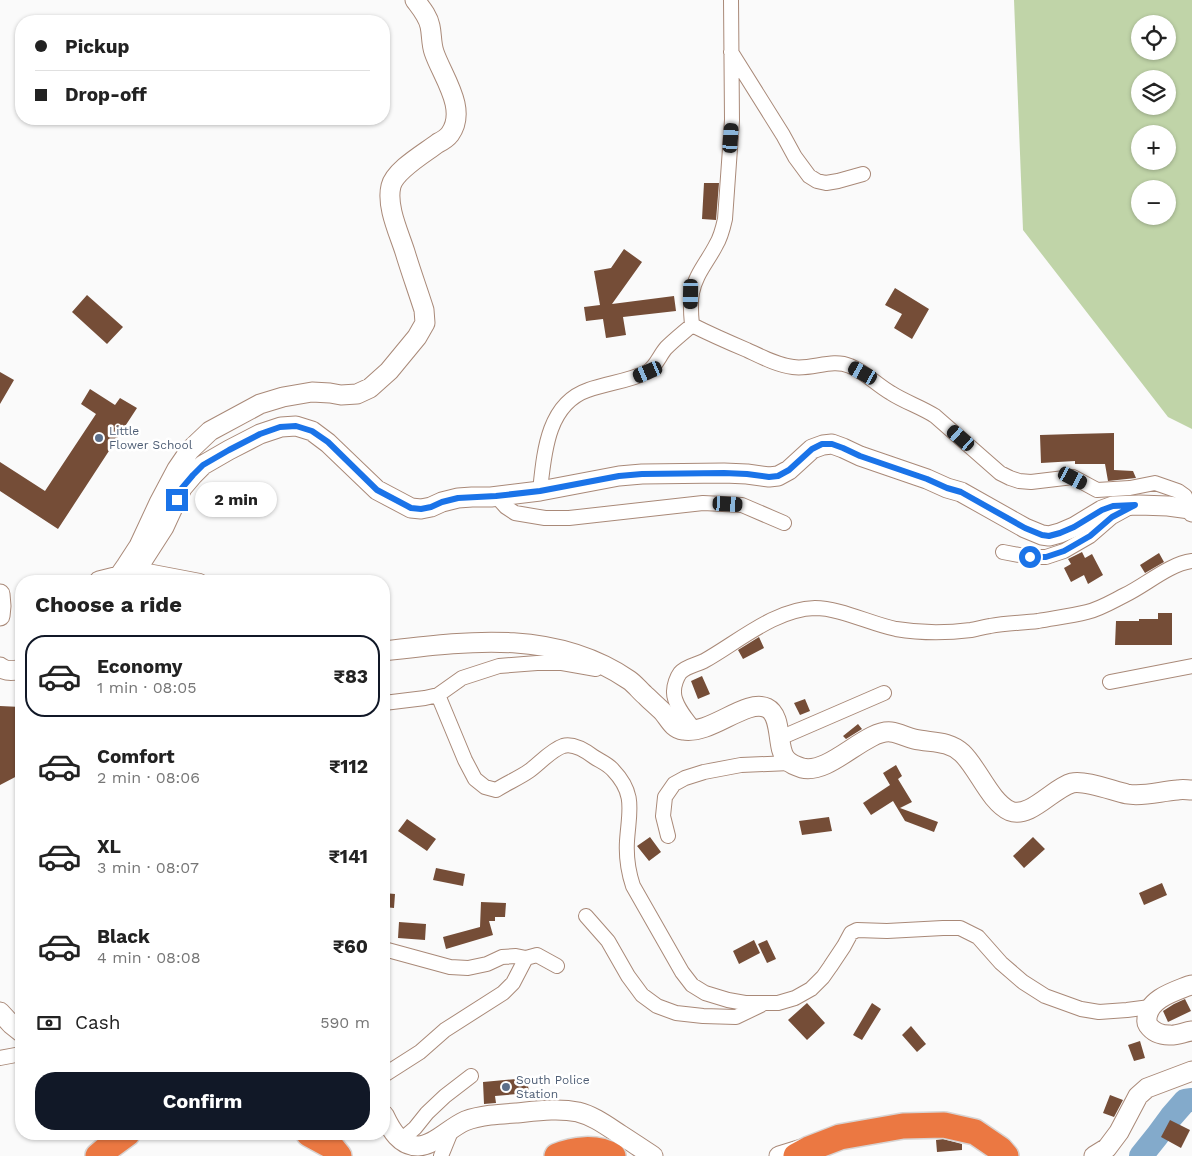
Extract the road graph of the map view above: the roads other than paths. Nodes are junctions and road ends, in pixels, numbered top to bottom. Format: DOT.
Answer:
graph roads {
  1 [pos="415,0"];
  2 [pos="731,0"];
  3 [pos="731,51"];
  4 [pos="863,174"];
  5 [pos="692,325"];
  6 [pos="540,491"];
  7 [pos="496,496"];
  8 [pos="1135,505"];
  9 [pos="1191,511"];
  10 [pos="784,523"];
  11 [pos="1003,552"];
  12 [pos="1192,561"];
  13 [pos="137,569"];
  14 [pos="119,575"];
  15 [pos="121,575"];
  16 [pos="168,575"];
  17 [pos="0,594"];
  18 [pos="0,616"];
  19 [pos="390,650"];
  20 [pos="1192,666"];
  21 [pos="0,667"];
  22 [pos="15,670"];
  23 [pos="616,672"];
  24 [pos="1110,682"];
  25 [pos="884,693"];
  26 [pos="438,695"];
  27 [pos="390,702"];
  28 [pos="695,730"];
  29 [pos="780,738"];
  30 [pos="790,763"];
  31 [pos="1192,790"];
  32 [pos="668,836"];
  33 [pos="586,916"];
  34 [pos="390,951"];
  35 [pos="526,958"];
  36 [pos="557,966"];
  37 [pos="1192,985"];
  38 [pos="764,1004"];
  39 [pos="1150,1007"];
  40 [pos="0,1012"];
  41 [pos="15,1027"];
  42 [pos="1192,1031"];
  43 [pos="15,1055"];
  44 [pos="0,1058"];
  45 [pos="390,1071"];
  46 [pos="1192,1071"];
  47 [pos="471,1076"];
  48 [pos="390,1126"];
  49 [pos="453,1128"];
  50 [pos="840,1137"];
  51 [pos="119,1140"];
  52 [pos="320,1140"];
  53 [pos="401,1140"];
  54 [pos="98,1156"];
  55 [pos="339,1156"];
  56 [pos="441,1156"];
  57 [pos="557,1156"];
  58 [pos="613,1156"];
  59 [pos="653,1156"];
  60 [pos="779,1156"];
  61 [pos="796,1156"];
  62 [pos="1006,1156"];
  63 [pos="1094,1156"];
  1 -- 14 [label="main road"];
  2 -- 3 [label="street"];
  3 -- 4 [label="street"];
  3 -- 5 [label="street"];
  5 -- 6 [label="street"];
  5 -- 9 [label="street"];
  6 -- 7 [label="main road"];
  6 -- 8 [label="main road"];
  7 -- 10 [label="street"];
  7 -- 13 [label="main road"];
  8 -- 9 [label="main road"];
  8 -- 11 [label="street"];
  12 -- 28 [label="street"];
  13 -- 15 [label="main road"];
  13 -- 16 [label="street"];
  17 -- 18 [label="main road"];
  19 -- 23 [label="main road"];
  20 -- 24 [label="street"];
  21 -- 22 [label="main road"];
  23 -- 26 [label="street"];
  23 -- 28 [label="main road"];
  25 -- 29 [label="street"];
  26 -- 27 [label="street"];
  26 -- 38 [label="street"];
  28 -- 29 [label="main road"];
  29 -- 30 [label="main road"];
  30 -- 31 [label="main road"];
  30 -- 32 [label="street"];
  33 -- 38 [label="street"];
  34 -- 35 [label="street"];
  35 -- 36 [label="street"];
  35 -- 45 [label="street"];
  37 -- 39 [label="main road"];
  38 -- 39 [label="street"];
  39 -- 42 [label="main road"];
  40 -- 41 [label="main road"];
  43 -- 44 [label="street"];
  46 -- 63 [label="main road"];
  47 -- 53 [label="street"];
  48 -- 53 [label="main road"];
  49 -- 53 [label="main road"];
  49 -- 56 [label="street"];
  49 -- 59 [label="main road"];
  50 -- 60 [label="main road"];
  50 -- 61 [label="highway"];
  50 -- 62 [label="highway"];
  51 -- 54 [label="highway"];
  52 -- 55 [label="highway"];
  57 -- 58 [label="highway"];
}
